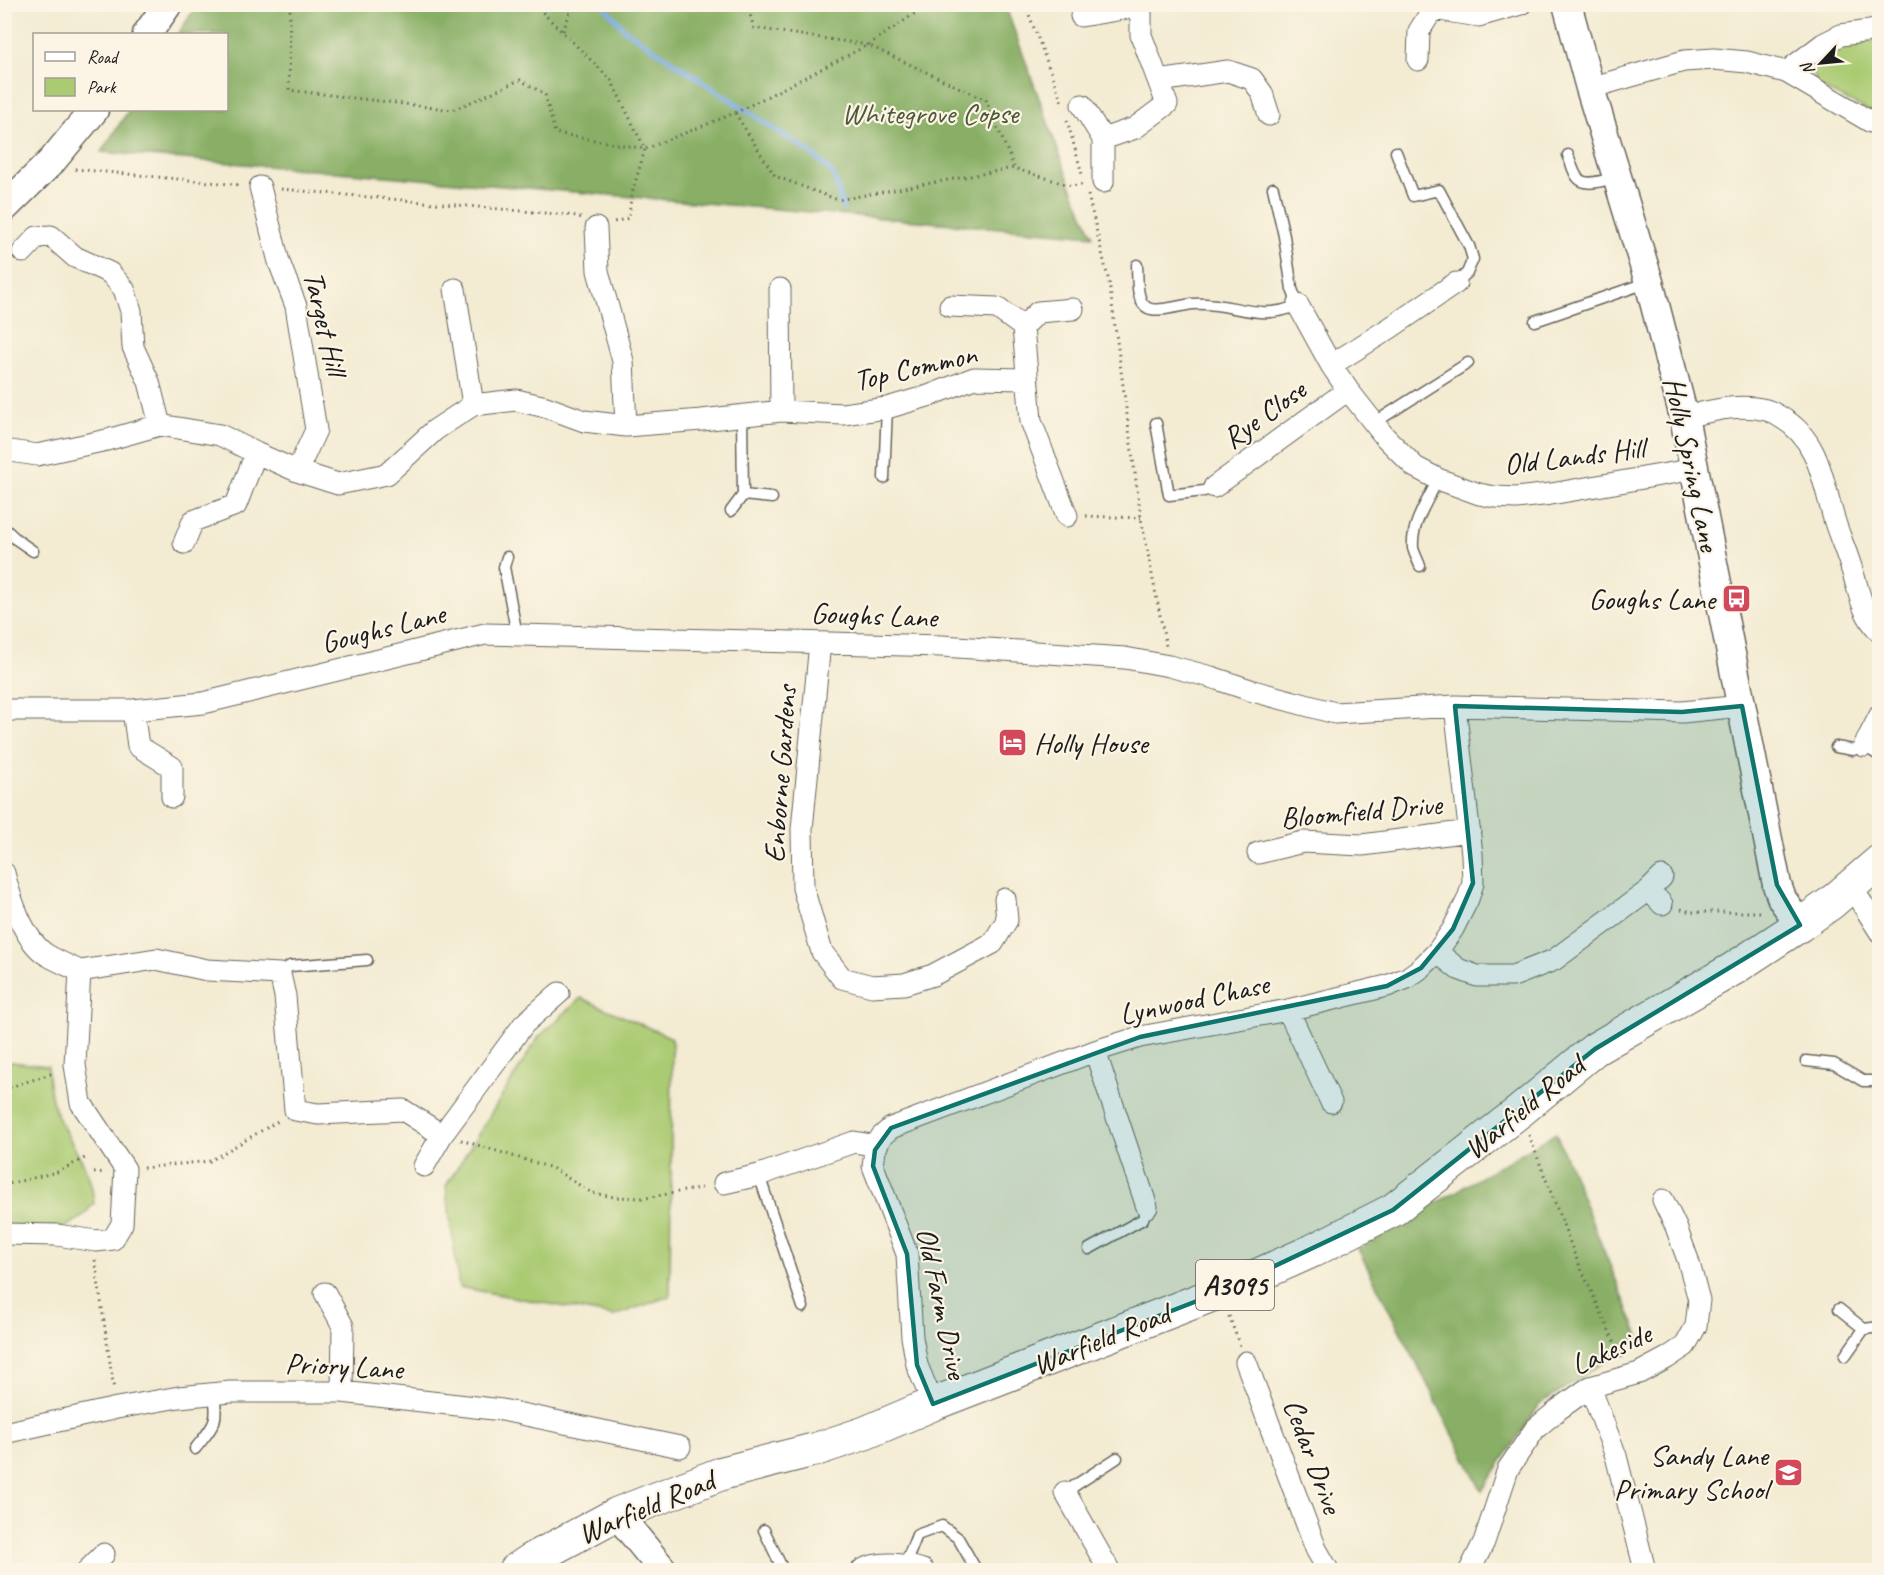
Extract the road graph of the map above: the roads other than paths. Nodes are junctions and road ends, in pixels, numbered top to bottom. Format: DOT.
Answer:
graph roads {
  1 [pos="168,4"];
  2 [pos="1521,4"];
  3 [pos="1567,4"];
  4 [pos="1141,5"];
  5 [pos="1430,7"];
  6 [pos="1081,16"];
  7 [pos="1880,31"];
  8 [pos="148,33"];
  9 [pos="1418,60"];
  10 [pos="1786,72"];
  11 [pos="1159,81"];
  12 [pos="1590,88"];
  13 [pos="1082,105"];
  14 [pos="93,111"];
  15 [pos="1269,115"];
  16 [pos="1880,121"];
  17 [pos="1103,139"];
  18 [pos="1396,152"];
  19 [pos="1568,155"];
  20 [pos="1617,177"];
  21 [pos="260,187"];
  22 [pos="1092,187"];
  23 [pos="1273,188"];
  24 [pos="4,208"];
  25 [pos="596,228"];
  26 [pos="23,252"];
  27 [pos="1137,265"];
  28 [pos="1649,282"];
  29 [pos="1456,283"];
  30 [pos="455,289"];
  31 [pos="780,289"];
  32 [pos="1298,305"];
  33 [pos="950,306"];
  34 [pos="1073,309"];
  35 [pos="1535,321"];
  36 [pos="1023,327"];
  37 [pos="1468,363"];
  38 [pos="1331,364"];
  39 [pos="1027,379"];
  40 [pos="1348,390"];
  41 [pos="473,405"];
  42 [pos="887,408"];
  43 [pos="781,411"];
  44 [pos="742,415"];
  45 [pos="1684,417"];
  46 [pos="1156,423"];
  47 [pos="1374,423"];
  48 [pos="160,425"];
  49 [pos="626,426"];
  50 [pos="4,450"];
  51 [pos="256,453"];
  52 [pos="1695,469"];
  53 [pos="297,471"];
  54 [pos="884,478"];
  55 [pos="1437,479"];
  56 [pos="1214,487"];
  57 [pos="743,495"];
  58 [pos="772,498"];
  59 [pos="731,512"];
  60 [pos="1067,516"];
  61 [pos="4,528"];
  62 [pos="184,543"];
  63 [pos="33,551"];
  64 [pos="507,557"];
  65 [pos="1420,566"];
  66 [pos="1880,632"];
  67 [pos="517,635"];
  68 [pos="820,643"];
  69 [pos="1455,706"];
  70 [pos="1742,706"];
  71 [pos="4,710"];
  72 [pos="133,710"];
  73 [pos="1880,715"];
  74 [pos="1836,747"];
  75 [pos="1872,751"];
  76 [pos="172,797"];
  77 [pos="1470,831"];
  78 [pos="1258,853"];
  79 [pos="1880,861"];
  80 [pos="4,873"];
  81 [pos="1851,886"];
  82 [pos="1658,890"];
  83 [pos="1005,899"];
  84 [pos="1787,919"];
  85 [pos="1880,932"];
  86 [pos="1437,952"];
  87 [pos="367,960"];
  88 [pos="80,971"];
  89 [pos="280,974"];
  90 [pos="559,993"];
  91 [pos="1288,1010"];
  92 [pos="1095,1051"];
  93 [pos="1806,1060"];
  94 [pos="1880,1082"];
  95 [pos="1331,1102"];
  96 [pos="442,1135"];
  97 [pos="877,1146"];
  98 [pos="424,1166"];
  99 [pos="759,1175"];
  100 [pos="724,1183"];
  101 [pos="1663,1200"];
  102 [pos="1147,1207"];
  103 [pos="4,1233"];
  104 [pos="1089,1249"];
  105 [pos="326,1293"];
  106 [pos="803,1307"];
  107 [pos="1839,1309"];
  108 [pos="1880,1326"];
  109 [pos="1864,1329"];
  110 [pos="1845,1356"];
  111 [pos="1246,1362"];
  112 [pos="1590,1387"];
  113 [pos="342,1392"];
  114 [pos="214,1394"];
  115 [pos="933,1404"];
  116 [pos="4,1433"];
  117 [pos="680,1447"];
  118 [pos="195,1449"];
  119 [pos="1117,1458"];
  120 [pos="1065,1492"];
  121 [pos="616,1514"];
  122 [pos="764,1530"];
  123 [pos="104,1554"];
  124 [pos="914,1568"];
  125 [pos="88,1570"];
  126 [pos="516,1570"];
  127 [pos="663,1570"];
  128 [pos="783,1570"];
  129 [pos="862,1570"];
  130 [pos="970,1570"];
  131 [pos="1109,1570"];
  132 [pos="1328,1570"];
  133 [pos="1470,1570"];
  134 [pos="1645,1570"];
  1 -- 8 [label="street"];
  2 -- 5 [label="street"];
  3 -- 12 [label="street, Holly Spring Lane"];
  4 -- 6 [label="street"];
  4 -- 11 [label="street"];
  5 -- 9 [label="street"];
  7 -- 10 [label="street"];
  10 -- 12 [label="street"];
  10 -- 16 [label="street"];
  11 -- 15 [label="street"];
  11 -- 17 [label="street"];
  12 -- 20 [label="street, Holly Spring Lane"];
  13 -- 17 [label="street"];
  14 -- 24 [label="street"];
  17 -- 22 [label="street"];
  18 -- 29 [label="lane"];
  19 -- 20 [label="lane"];
  20 -- 28 [label="street, Holly Spring Lane"];
  21 -- 53 [label="street, Target Hill"];
  23 -- 32 [label="lane"];
  25 -- 49 [label="street"];
  26 -- 48 [label="street"];
  27 -- 32 [label="lane"];
  28 -- 35 [label="lane"];
  28 -- 45 [label="street, Holly Spring Lane"];
  29 -- 38 [label="street"];
  30 -- 41 [label="street"];
  31 -- 43 [label="street"];
  32 -- 38 [label="street, Old Lands Hill"];
  33 -- 36 [label="street, Top Common"];
  34 -- 36 [label="street"];
  36 -- 39 [label="street"];
  37 -- 47 [label="lane"];
  38 -- 40 [label="street, Old Lands Hill"];
  39 -- 42 [label="street, Top Common"];
  39 -- 60 [label="street"];
  40 -- 47 [label="street, Old Lands Hill"];
  40 -- 56 [label="street, Rye Close"];
  41 -- 49 [label="street, Top Common"];
  41 -- 53 [label="street, Top Common"];
  42 -- 43 [label="street, Top Common"];
  42 -- 54 [label="lane"];
  43 -- 44 [label="street, Top Common"];
  44 -- 49 [label="street, Top Common"];
  44 -- 57 [label="lane"];
  45 -- 52 [label="street, Holly Spring Lane"];
  45 -- 66 [label="street"];
  46 -- 56 [label="lane"];
  47 -- 55 [label="street, Old Lands Hill"];
  48 -- 50 [label="street, Top Common"];
  48 -- 51 [label="street, Top Common"];
  51 -- 53 [label="street, Top Common"];
  51 -- 62 [label="street"];
  52 -- 55 [label="street, Old Lands Hill"];
  52 -- 70 [label="street, Holly Spring Lane"];
  55 -- 65 [label="lane"];
  57 -- 58 [label="lane"];
  57 -- 59 [label="lane"];
  61 -- 63 [label="lane"];
  64 -- 67 [label="lane"];
  67 -- 68 [label="street, Goughs Lane"];
  67 -- 72 [label="street, Goughs Lane"];
  68 -- 69 [label="street, Goughs Lane"];
  68 -- 83 [label="street, Enborne Gardens"];
  69 -- 70 [label="street, Goughs Lane"];
  69 -- 77 [label="street, Lynwood Chase"];
  70 -- 84 [label="street, Holly Spring Lane"];
  71 -- 72 [label="street, Goughs Lane"];
  72 -- 76 [label="street"];
  73 -- 75 [label="street"];
  74 -- 75 [label="lane"];
  77 -- 78 [label="street, Bloomfield Drive"];
  77 -- 86 [label="street, Lynwood Chase"];
  79 -- 81 [label="main road, Warfield Road / A3095"];
  80 -- 88 [label="street"];
  81 -- 84 [label="main road, Warfield Road / A3095"];
  81 -- 85 [label="street"];
  82 -- 86 [label="street"];
  84 -- 115 [label="main road, Warfield Road / A3095"];
  86 -- 91 [label="street, Lynwood Chase"];
  87 -- 89 [label="lane"];
  88 -- 89 [label="street"];
  88 -- 103 [label="street"];
  89 -- 96 [label="street"];
  90 -- 96 [label="street"];
  91 -- 92 [label="street, Lynwood Chase"];
  91 -- 95 [label="street"];
  92 -- 97 [label="street, Lynwood Chase"];
  92 -- 102 [label="street"];
  93 -- 94 [label="lane"];
  96 -- 98 [label="street"];
  97 -- 99 [label="street"];
  97 -- 115 [label="street, Old Farm Drive"];
  99 -- 100 [label="street"];
  99 -- 106 [label="lane"];
  101 -- 112 [label="street, Lakeside"];
  102 -- 104 [label="lane"];
  105 -- 113 [label="street"];
  107 -- 109 [label="lane"];
  108 -- 109 [label="lane"];
  109 -- 110 [label="lane"];
  111 -- 132 [label="street, Cedar Drive"];
  112 -- 133 [label="street, Lakeside"];
  112 -- 134 [label="street"];
  113 -- 114 [label="street, Priory Lane"];
  113 -- 117 [label="street, Priory Lane"];
  114 -- 116 [label="street, Priory Lane"];
  114 -- 118 [label="lane"];
  115 -- 121 [label="main road, Warfield Road / A3095"];
  119 -- 120 [label="lane"];
  120 -- 131 [label="street"];
  121 -- 126 [label="main road, Warfield Road / A3095"];
  121 -- 127 [label="street"];
  122 -- 128 [label="lane"];
  123 -- 125 [label="street"];
  124 -- 129 [label="street"];
  124 -- 130 [label="lane"];
}
